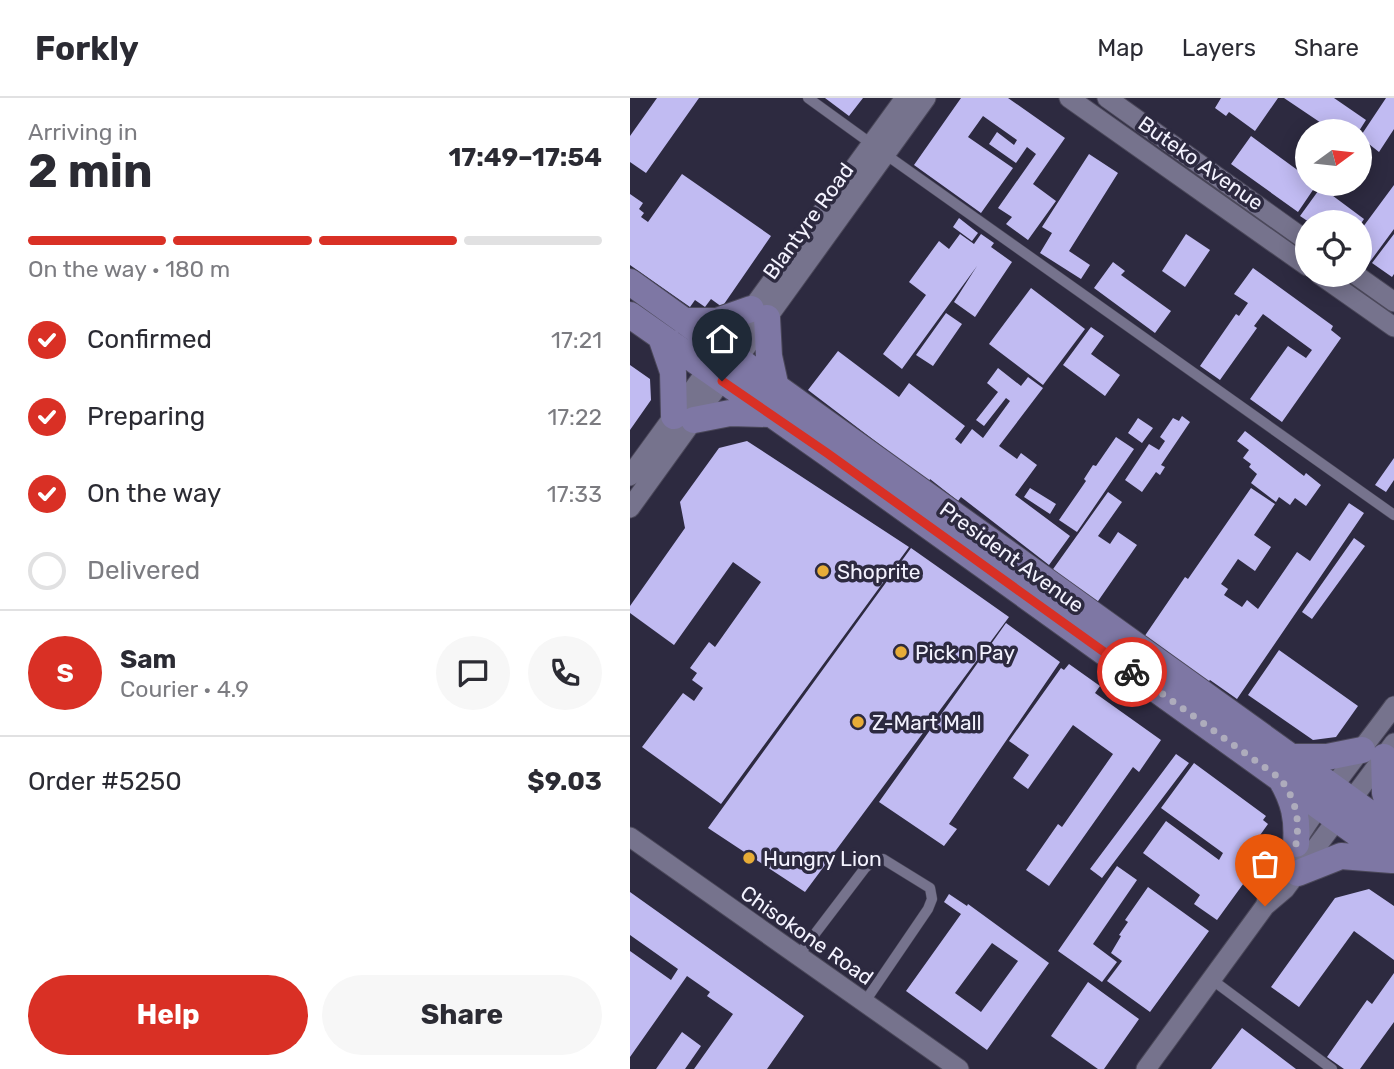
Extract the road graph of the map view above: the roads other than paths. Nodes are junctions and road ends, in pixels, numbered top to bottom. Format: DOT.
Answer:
graph roads {
  1 [pos="808,98"];
  2 [pos="905,98"];
  3 [pos="926,98"];
  4 [pos="1069,98"];
  5 [pos="1107,98"];
  6 [pos="878,149"];
  7 [pos="1249,199"];
  8 [pos="1238,217"];
  9 [pos="1295,232"];
  10 [pos="1295,257"];
  11 [pos="630,282"];
  12 [pos="1372,286"];
  13 [pos="1337,287"];
  14 [pos="1394,302"];
  15 [pos="759,314"];
  16 [pos="630,315"];
  17 [pos="684,321"];
  18 [pos="1394,327"];
  19 [pos="660,337"];
  20 [pos="730,354"];
  21 [pos="714,376"];
  22 [pos="776,387"];
  23 [pos="769,414"];
  24 [pos="684,418"];
  25 [pos="630,476"];
  26 [pos="630,508"];
  27 [pos="1394,514"];
  28 [pos="1394,706"];
  29 [pos="1380,750"];
  30 [pos="1287,768"];
  31 [pos="1336,804"];
  32 [pos="1394,824"];
  33 [pos="1394,831"];
  34 [pos="630,838"];
  35 [pos="1296,844"];
  36 [pos="1394,860"];
  37 [pos="1298,873"];
  38 [pos="1265,906"];
  39 [pos="798,956"];
  40 [pos="1211,979"];
  41 [pos="864,1003"];
  42 [pos="959,1069"];
  43 [pos="1146,1069"];
  44 [pos="1332,1069"];
  1 -- 6 [label="lane"];
  2 -- 6 [label="street, Blantyre Road"];
  3 -- 6 [label="street, Blantyre Road"];
  4 -- 8 [label="street, Buteko Avenue"];
  5 -- 7 [label="street, Buteko Avenue"];
  6 -- 15 [label="street, Blantyre Road"];
  6 -- 27 [label="lane"];
  7 -- 8 [label="street"];
  7 -- 9 [label="street, Buteko Avenue"];
  8 -- 10 [label="street, Buteko Avenue"];
  11 -- 17 [label="main road, President Avenue"];
  12 -- 14 [label="street"];
  13 -- 18 [label="street"];
  15 -- 17 [label="main road"];
  15 -- 20 [label="street, Blantyre Road"];
  15 -- 22 [label="main road"];
  16 -- 19 [label="main road, President Avenue"];
  17 -- 20 [label="main road, President Avenue"];
  19 -- 21 [label="main road, President Avenue"];
  19 -- 24 [label="main road"];
  20 -- 21 [label="street, Blantyre Road"];
  20 -- 22 [label="main road, President Avenue"];
  21 -- 23 [label="main road, President Avenue"];
  21 -- 24 [label="street, Blantyre Road"];
  22 -- 30 [label="main road, President Avenue"];
  23 -- 24 [label="main road"];
  23 -- 30 [label="main road, President Avenue"];
  24 -- 25 [label="street, Blantyre Road"];
  24 -- 26 [label="street, Blantyre Road"];
  28 -- 29 [label="street"];
  29 -- 30 [label="main road"];
  29 -- 31 [label="street"];
  29 -- 32 [label="main road"];
  30 -- 31 [label="main road, President Avenue"];
  30 -- 35 [label="main road"];
  31 -- 33 [label="main road, President Avenue"];
  31 -- 35 [label="street"];
  31 -- 36 [label="main road, President Avenue"];
  31 -- 37 [label="street"];
  34 -- 39 [label="street, Chisokone Road"];
  35 -- 38 [label="street"];
  36 -- 37 [label="main road"];
  37 -- 38 [label="street"];
  38 -- 40 [label="street"];
  39 -- 41 [label="street, Chisokone Road"];
  39 -- 41 [label="lane"];
  40 -- 43 [label="street"];
  40 -- 44 [label="lane"];
  41 -- 42 [label="street, Chisokone Road"];
}
